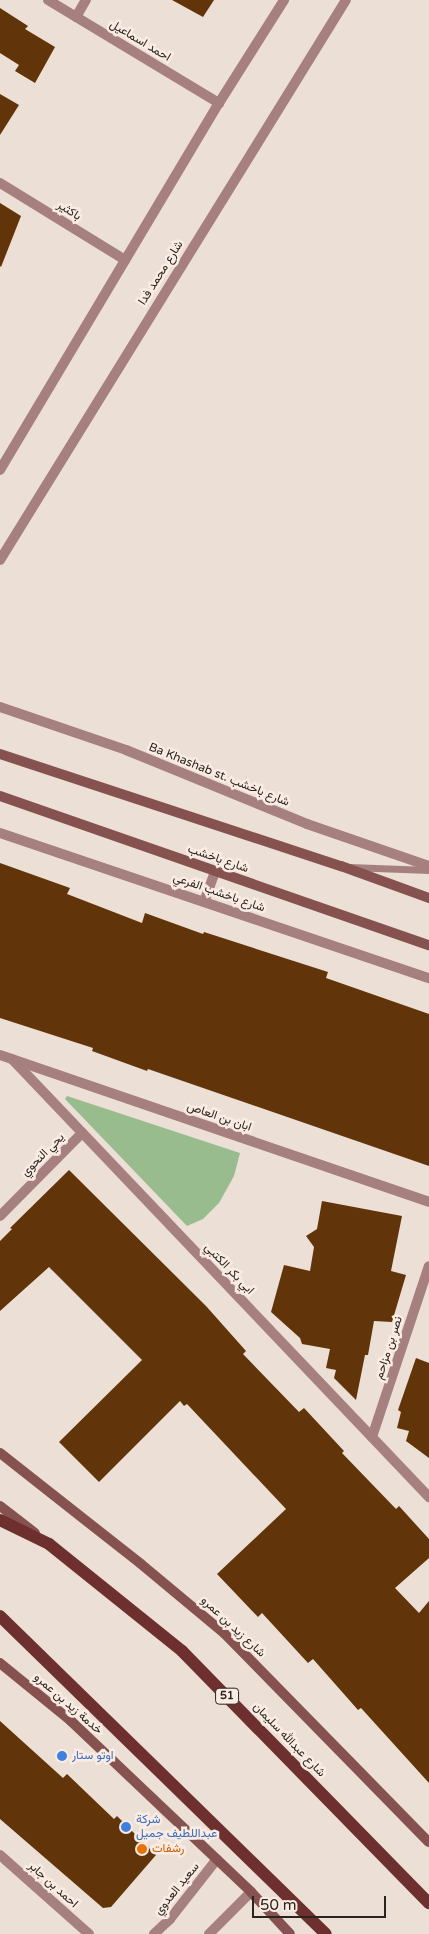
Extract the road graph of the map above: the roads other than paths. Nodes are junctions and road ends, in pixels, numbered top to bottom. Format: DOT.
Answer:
graph roads {
  1 [pos="48,0"];
  2 [pos="86,0"];
  3 [pos="284,0"];
  4 [pos="346,0"];
  5 [pos="76,17"];
  6 [pos="219,103"];
  7 [pos="0,183"];
  8 [pos="125,260"];
  9 [pos="0,470"];
  10 [pos="0,560"];
  11 [pos="0,707"];
  12 [pos="0,754"];
  13 [pos="0,796"];
  14 [pos="0,833"];
  15 [pos="341,866"];
  16 [pos="429,866"];
  17 [pos="429,870"];
  18 [pos="215,871"];
  19 [pos="429,898"];
  20 [pos="204,902"];
  21 [pos="429,945"];
  22 [pos="429,978"];
  23 [pos="0,1055"];
  24 [pos="12,1059"];
  25 [pos="82,1133"];
  26 [pos="429,1202"];
  27 [pos="0,1216"];
  28 [pos="429,1266"];
  29 [pos="372,1438"];
  30 [pos="0,1453"];
  31 [pos="429,1497"];
  32 [pos="0,1506"];
  33 [pos="0,1520"];
  34 [pos="49,1544"];
  35 [pos="0,1616"];
  36 [pos="0,1624"];
  37 [pos="39,1652"];
  38 [pos="0,1663"];
  39 [pos="429,1842"];
  40 [pos="0,1855"];
  41 [pos="217,1859"];
  42 [pos="251,1892"];
  43 [pos="429,1903"];
  44 [pos="89,1934"];
  45 [pos="154,1934"];
  46 [pos="208,1934"];
  47 [pos="290,1934"];
  48 [pos="326,1934"];
  1 -- 5 [label="street, احمد اسماعيل"];
  2 -- 5 [label="street"];
  3 -- 6 [label="street"];
  4 -- 10 [label="street, شارع محمد فدا"];
  5 -- 6 [label="street, احمد اسماعيل"];
  6 -- 8 [label="street"];
  7 -- 8 [label="street, باكثير"];
  8 -- 9 [label="street"];
  11 -- 16 [label="street, Ba Khashab st. شارع باخشب"];
  12 -- 15 [label="main road"];
  13 -- 18 [label="main road, شارع باخشب"];
  14 -- 20 [label="street, شارع باخشب الفرعي"];
  15 -- 17 [label="lane"];
  15 -- 19 [label="main road"];
  18 -- 20 [label="street"];
  18 -- 21 [label="main road, شارع باخشب"];
  20 -- 22 [label="street, شارع باخشب الفرعي"];
  23 -- 24 [label="street, ابان بن العاص"];
  24 -- 25 [label="street, ابي بكر الكتبي"];
  24 -- 26 [label="street, ابان بن العاص"];
  25 -- 27 [label="street, يحي النحوي"];
  25 -- 29 [label="street, ابي بكر الكتبي"];
  28 -- 29 [label="street, نصر بن مزاحم"];
  29 -- 31 [label="street, ابي بكر الكتبي"];
  30 -- 39 [label="main road, شارع زيد بن عمرو"];
  32 -- 34 [label="main road"];
  33 -- 34 [label="main road, شارع عبدالله سليمان / 51"];
  34 -- 43 [label="main road, شارع عبدالله سليمان / 51"];
  35 -- 37 [label="main road"];
  36 -- 37 [label="main road"];
  37 -- 48 [label="main road"];
  38 -- 41 [label="main road, خدمة زيد بن عمرو"];
  40 -- 44 [label="street, احمد بن جابر"];
  41 -- 42 [label="main road, خدمة زيد بن عمرو"];
  41 -- 45 [label="street, سعيد العدوي"];
  42 -- 46 [label="street"];
  42 -- 47 [label="main road, خدمة زيد بن عمرو"];
}
